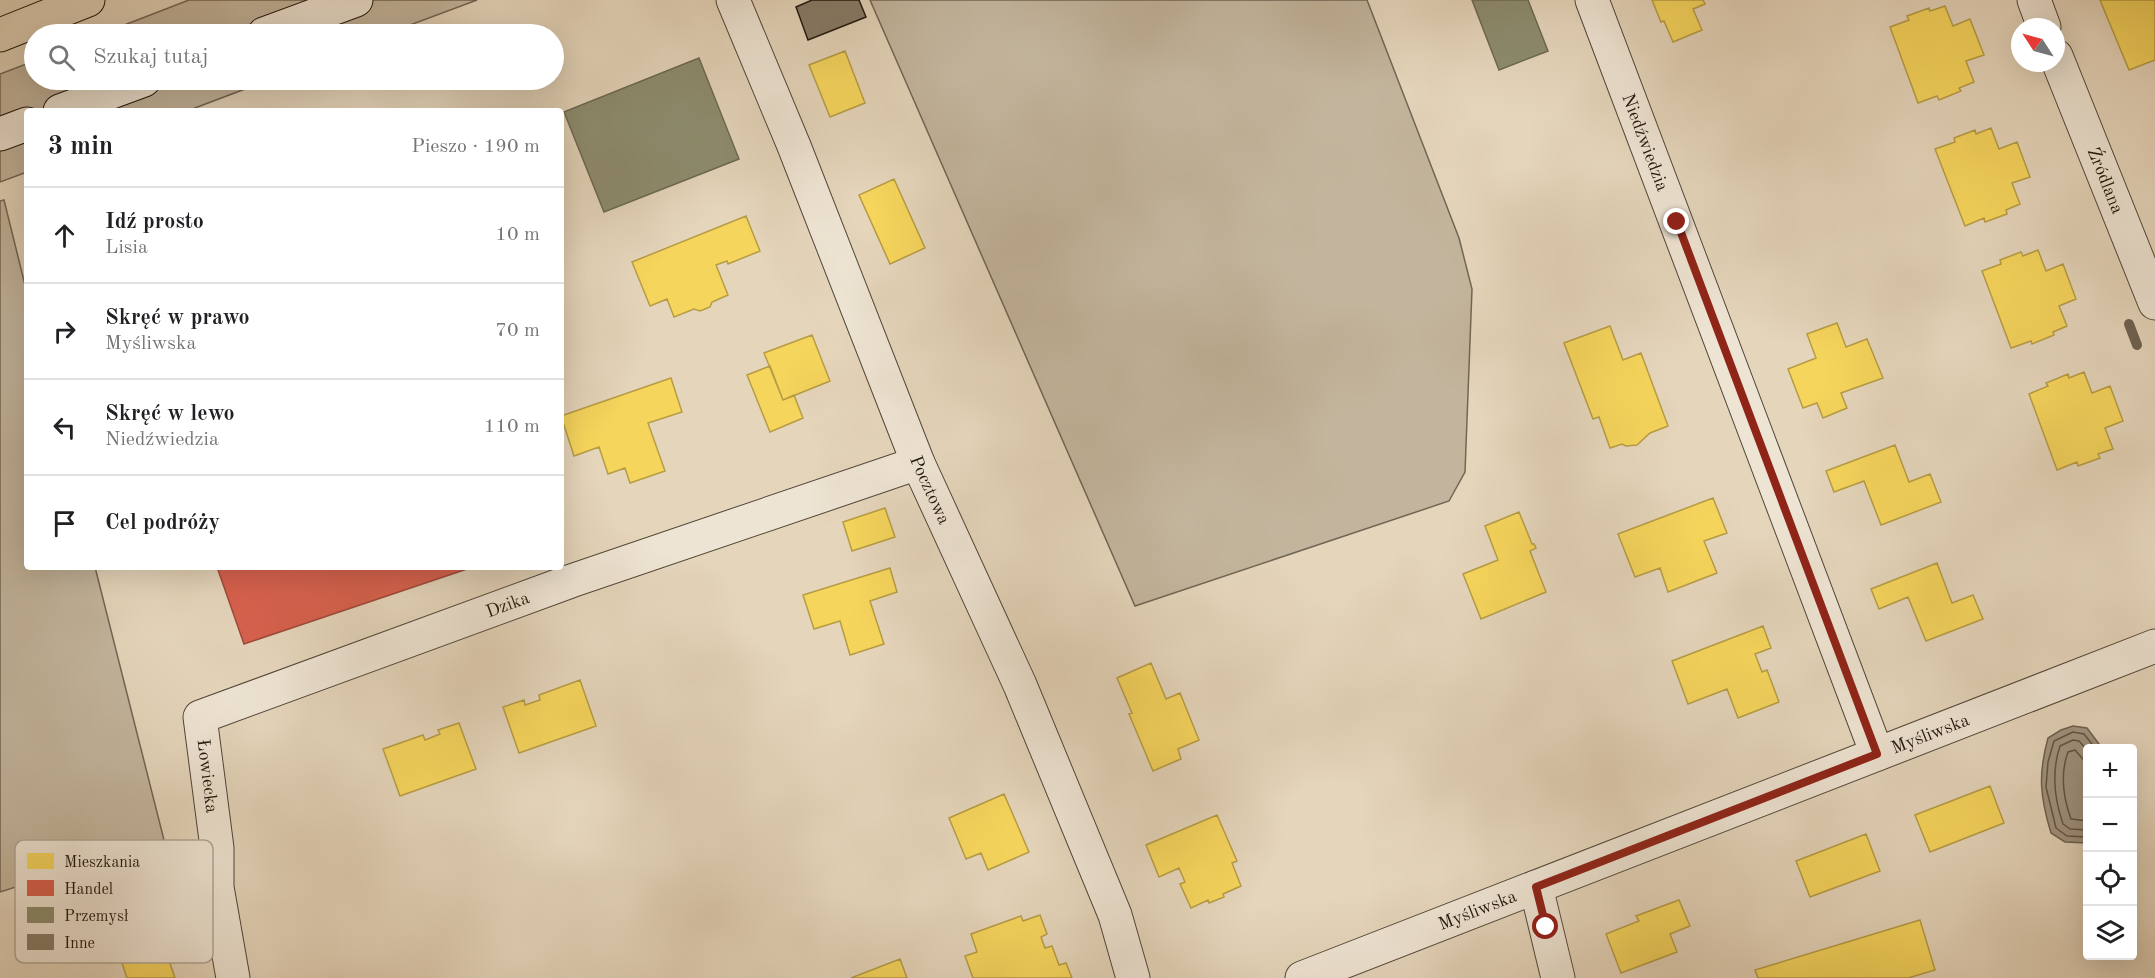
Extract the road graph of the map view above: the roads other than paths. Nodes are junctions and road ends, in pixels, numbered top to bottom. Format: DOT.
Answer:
graph roads {
  1 [pos="88,0"];
  2 [pos="356,0"];
  3 [pos="733,0"];
  4 [pos="1592,0"];
  5 [pos="2034,0"];
  6 [pos="2041,18"];
  7 [pos="28,24"];
  8 [pos="291,24"];
  9 [pos="24,25"];
  10 [pos="0,35"];
  11 [pos="2062,72"];
  12 [pos="117,90"];
  13 [pos="68,108"];
  14 [pos="24,125"];
  15 [pos="0,134"];
  16 [pos="2155,303"];
  17 [pos="918,464"];
  18 [pos="2155,646"];
  19 [pos="200,717"];
  20 [pos="1877,754"];
  21 [pos="1536,887"];
  22 [pos="233,978"];
  23 [pos="1133,978"];
  24 [pos="1302,978"];
  25 [pos="1558,978"];
  1 -- 7 [label="highway"];
  2 -- 8 [label="street"];
  3 -- 17 [label="street, Pocztowa"];
  4 -- 20 [label="street, Niedźwiedzia"];
  5 -- 6 [label="street"];
  9 -- 10 [label="highway"];
  11 -- 16 [label="street, Źródlana"];
  12 -- 13 [label="street"];
  14 -- 15 [label="street"];
  17 -- 19 [label="street, Dzika"];
  17 -- 23 [label="street, Pocztowa"];
  18 -- 20 [label="street, Myśliwska"];
  19 -- 22 [label="street, Łowiecka"];
  20 -- 21 [label="street, Myśliwska"];
  21 -- 24 [label="street, Myśliwska"];
  21 -- 25 [label="street"];
}
